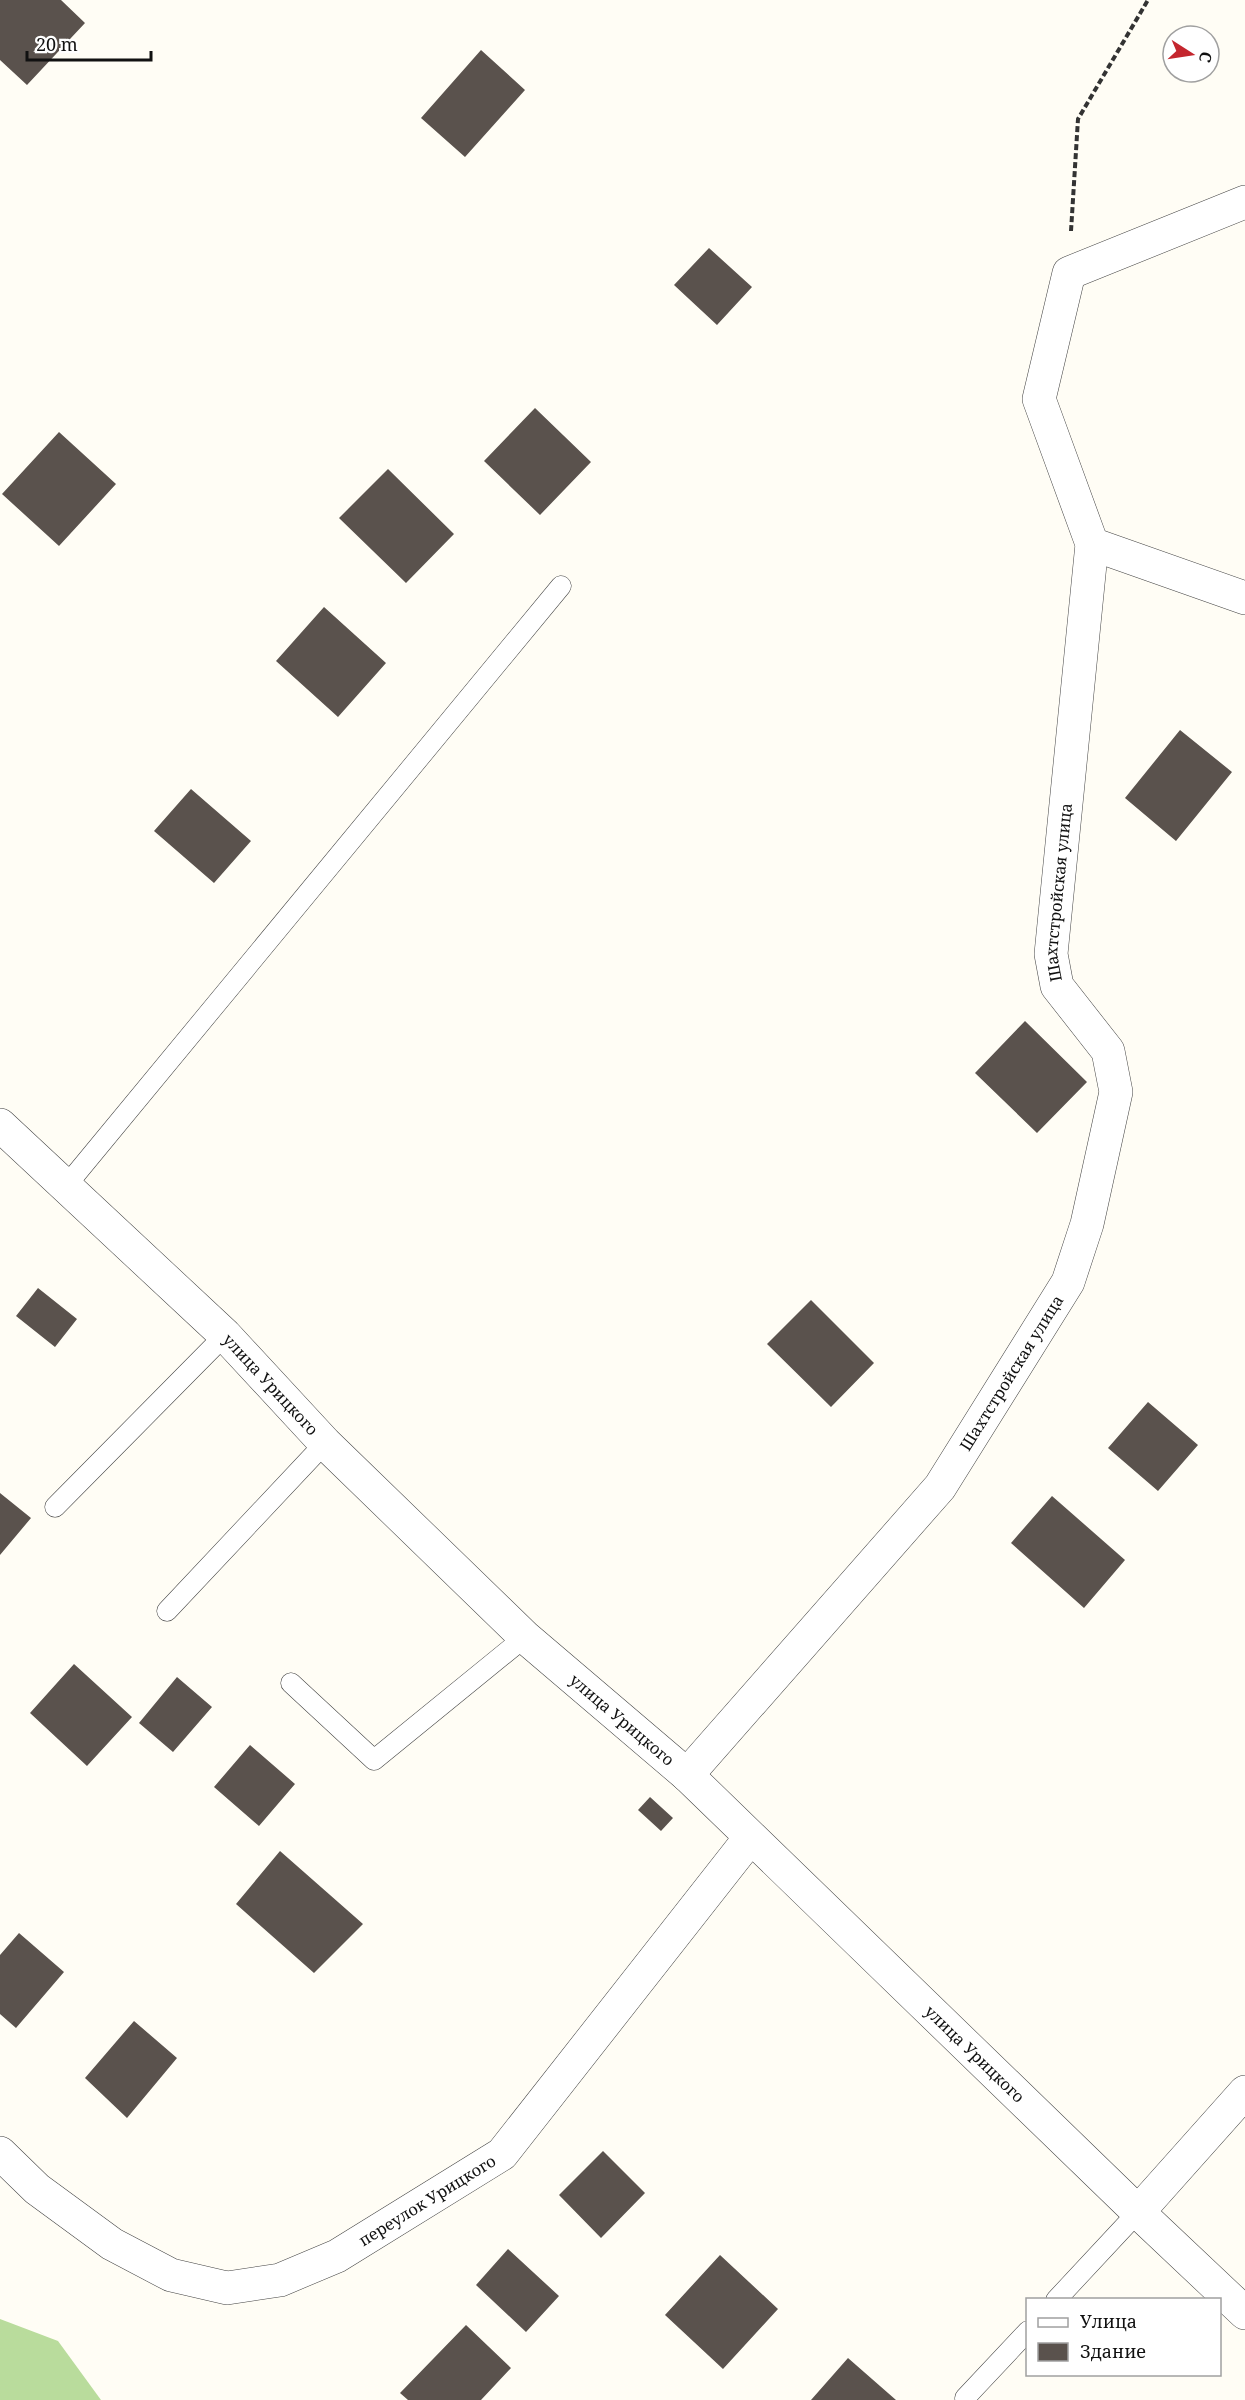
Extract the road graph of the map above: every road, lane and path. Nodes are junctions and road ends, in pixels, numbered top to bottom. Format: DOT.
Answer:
graph roads {
  1 [pos="1148,0"];
  2 [pos="1245,202"];
  3 [pos="1069,273"];
  4 [pos="1092,544"];
  5 [pos="561,586"];
  6 [pos="1245,598"];
  7 [pos="0,1125"];
  8 [pos="66,1186"];
  9 [pos="225,1335"];
  10 [pos="325,1443"];
  11 [pos="55,1508"];
  12 [pos="167,1611"];
  13 [pos="525,1637"];
  14 [pos="291,1683"];
  15 [pos="687,1775"];
  16 [pos="750,1838"];
  17 [pos="1245,2092"];
  18 [pos="0,2153"];
  19 [pos="1138,2212"];
  20 [pos="1058,2298"];
  21 [pos="1245,2313"];
  22 [pos="1026,2333"];
  23 [pos="965,2398"];
  1 -- 3 [label="path"];
  2 -- 3 [label="street"];
  3 -- 4 [label="street, Шахтстройская улица"];
  4 -- 6 [label="street"];
  4 -- 15 [label="street, Шахтстройская улица"];
  5 -- 8 [label="lane"];
  7 -- 8 [label="street, улица Урицкого"];
  8 -- 9 [label="street, улица Урицкого"];
  9 -- 10 [label="street, улица Урицкого"];
  9 -- 11 [label="lane"];
  10 -- 12 [label="lane"];
  10 -- 13 [label="street, улица Урицкого"];
  13 -- 14 [label="lane"];
  13 -- 15 [label="street, улица Урицкого"];
  15 -- 16 [label="street, улица Урицкого"];
  16 -- 18 [label="street, переулок Урицкого"];
  16 -- 19 [label="street, улица Урицкого"];
  17 -- 19 [label="street"];
  19 -- 20 [label="lane"];
  19 -- 21 [label="street, улица Урицкого"];
  22 -- 23 [label="lane"];
}
